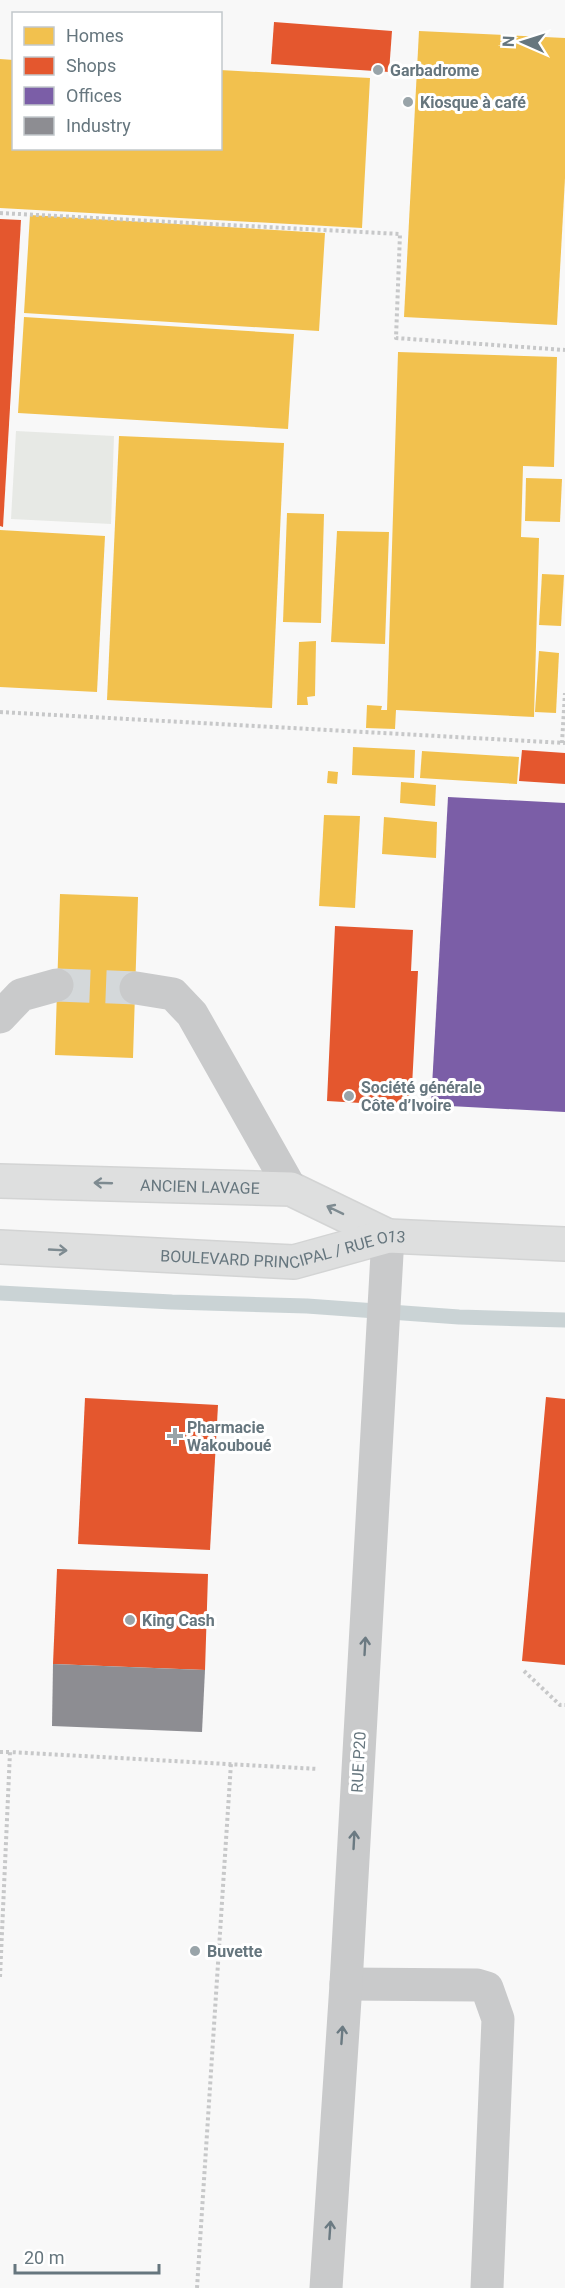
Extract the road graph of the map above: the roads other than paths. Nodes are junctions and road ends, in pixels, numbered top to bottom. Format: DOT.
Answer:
graph roads {
  1 [pos="57,985"];
  2 [pos="136,988"];
  3 [pos="0,1017"];
  4 [pos="0,1180"];
  5 [pos="291,1188"];
  6 [pos="388,1236"];
  7 [pos="565,1244"];
  8 [pos="0,1247"];
  9 [pos="346,1984"];
  10 [pos="326,2288"];
  11 [pos="487,2288"];
  1 -- 3 [label="street"];
  2 -- 5 [label="street"];
  5 -- 4 [label="main road, ANCIEN LAVAGE, one-way"];
  6 -- 5 [label="main road, ANCIEN LAVAGE, one-way"];
  6 -- 7 [label="main road, BOULEVARD PRINCIPAL / RUE O13"];
  8 -- 6 [label="main road, BOULEVARD PRINCIPAL / RUE O13, one-way"];
  9 -- 6 [label="street, RUE P20, one-way"];
  10 -- 9 [label="street, RUE P20, one-way"];
  9 -- 11 [label="street"];
}
